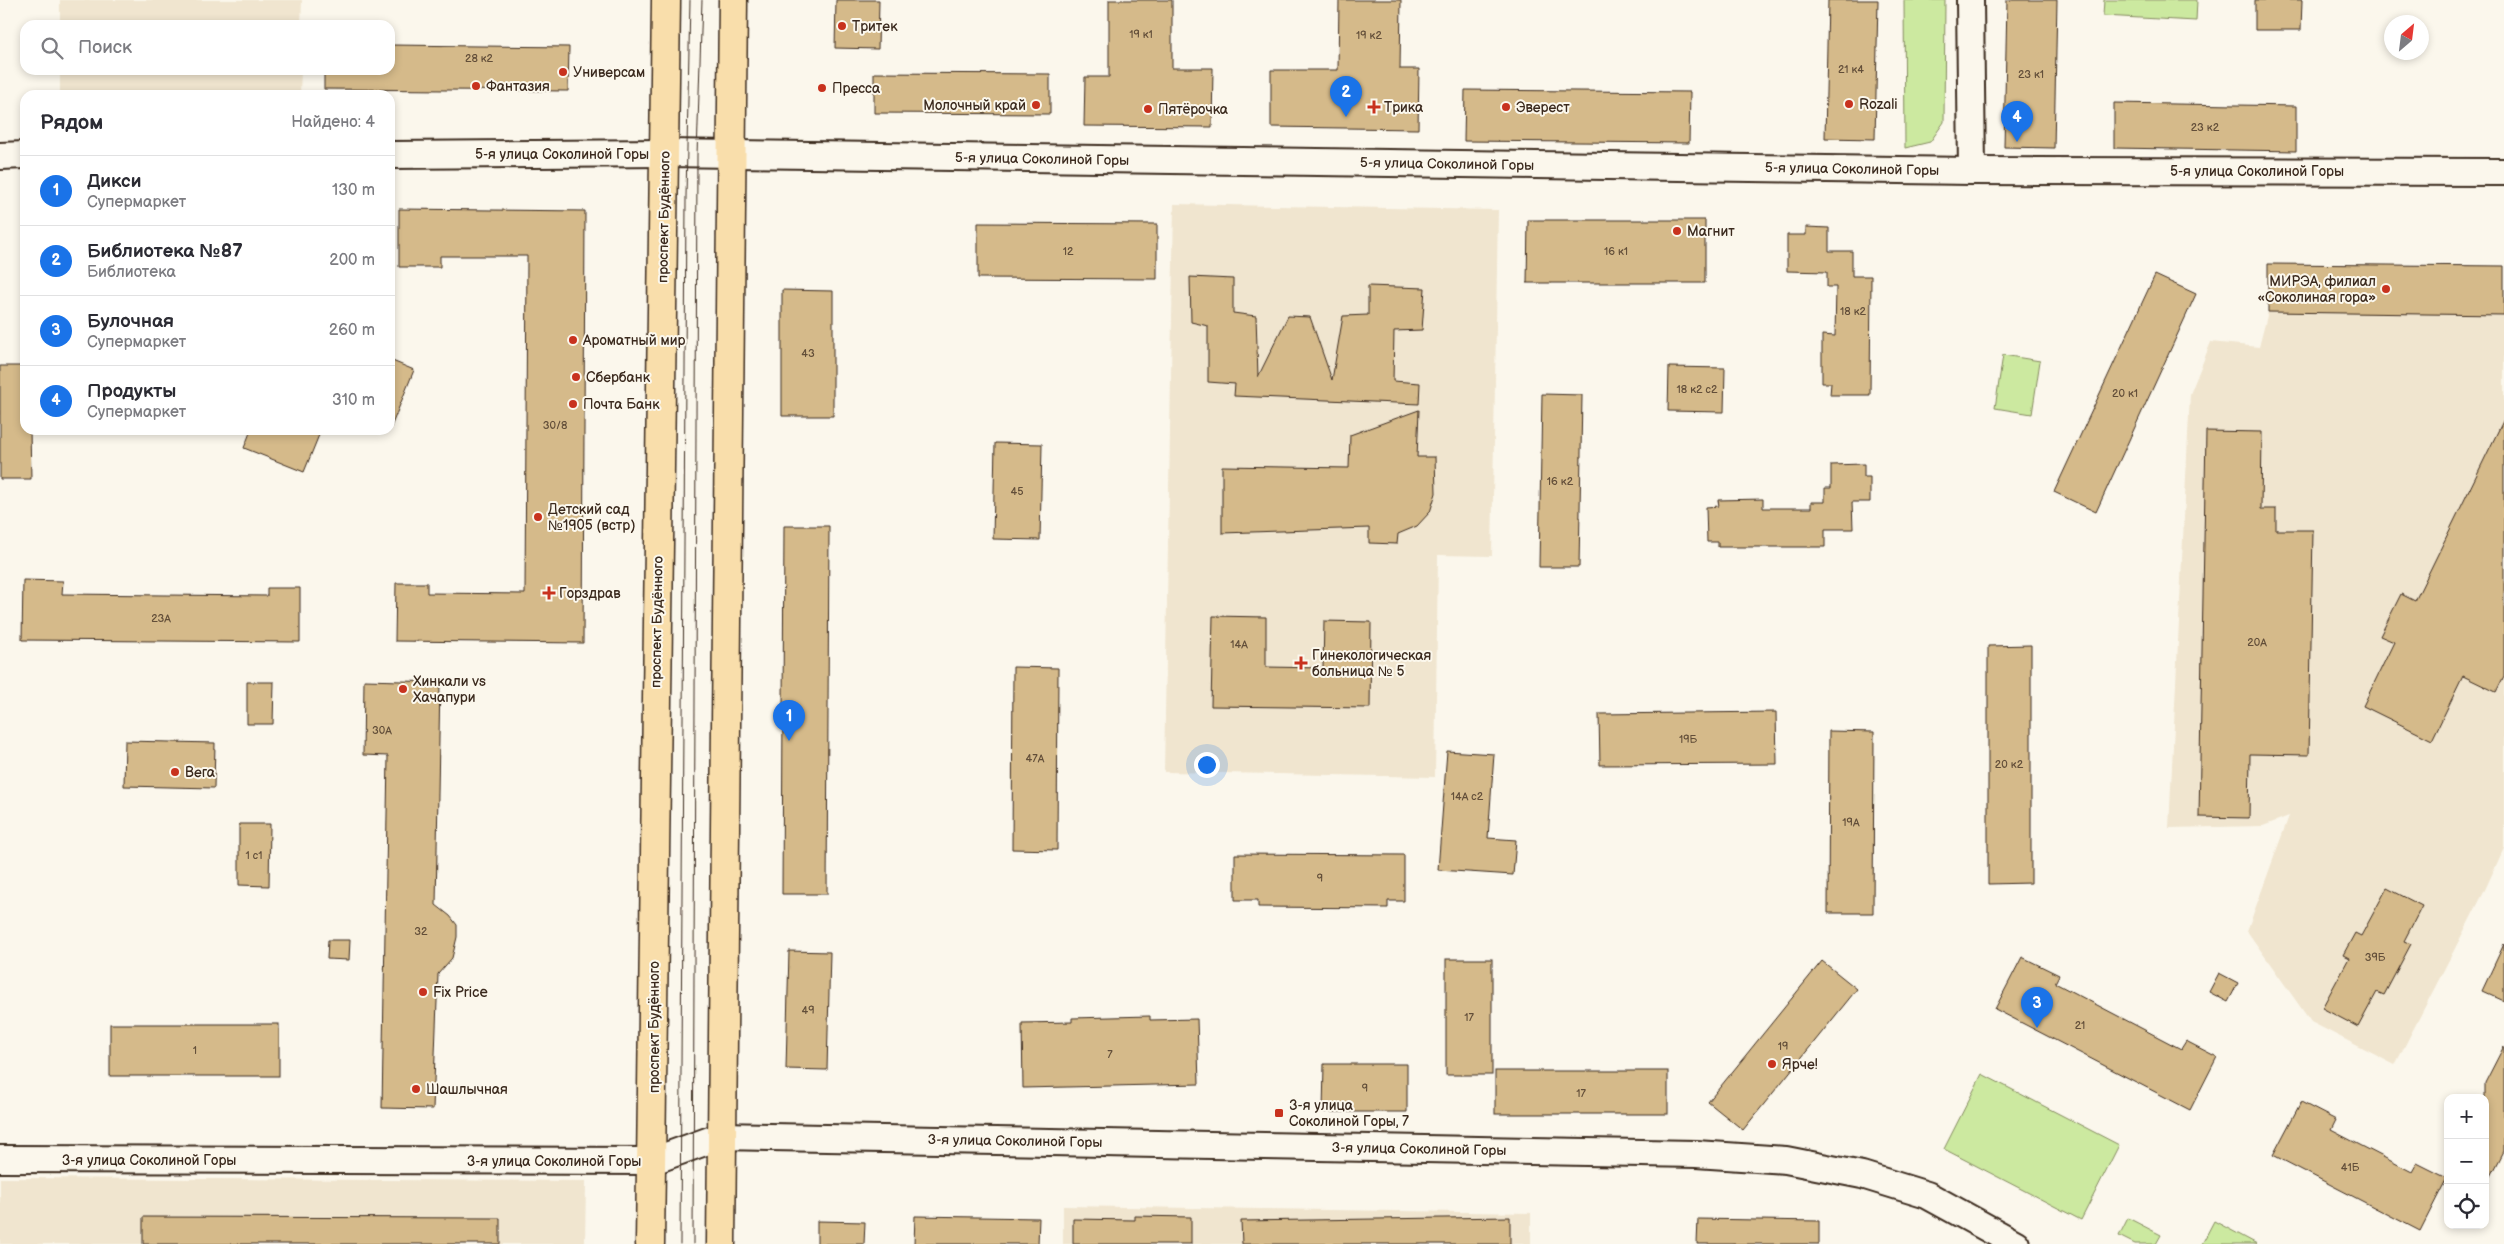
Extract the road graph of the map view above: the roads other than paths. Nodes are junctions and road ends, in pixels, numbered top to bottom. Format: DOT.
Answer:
graph roads {
  1 [pos="666,0"];
  2 [pos="733,0"];
  3 [pos="1970,0"];
  4 [pos="666,153"];
  5 [pos="20,155"];
  6 [pos="395,155"];
  7 [pos="731,155"];
  8 [pos="0,156"];
  9 [pos="1972,171"];
  10 [pos="2504,172"];
  11 [pos="721,1136"];
  12 [pos="0,1160"];
  13 [pos="653,1161"];
  14 [pos="650,1244"];
  15 [pos="721,1244"];
  16 [pos="2016,1244"];
  1 -- 4 [label="main road, проспект Будённого"];
  2 -- 7 [label="main road"];
  3 -- 9 [label="street"];
  4 -- 6 [label="street, 5-я улица Соколиной Горы"];
  4 -- 7 [label="street, 5-я улица Соколиной Горы"];
  4 -- 13 [label="main road, проспект Будённого"];
  5 -- 8 [label="street"];
  7 -- 9 [label="street, 5-я улица Соколиной Горы"];
  7 -- 11 [label="main road"];
  9 -- 10 [label="street, 5-я улица Соколиной Горы"];
  11 -- 13 [label="street, 3-я улица Соколиной Горы"];
  11 -- 15 [label="main road"];
  11 -- 16 [label="street, 3-я улица Соколиной Горы"];
  12 -- 13 [label="street, 3-я улица Соколиной Горы"];
  13 -- 14 [label="main road, проспект Будённого"];
}
